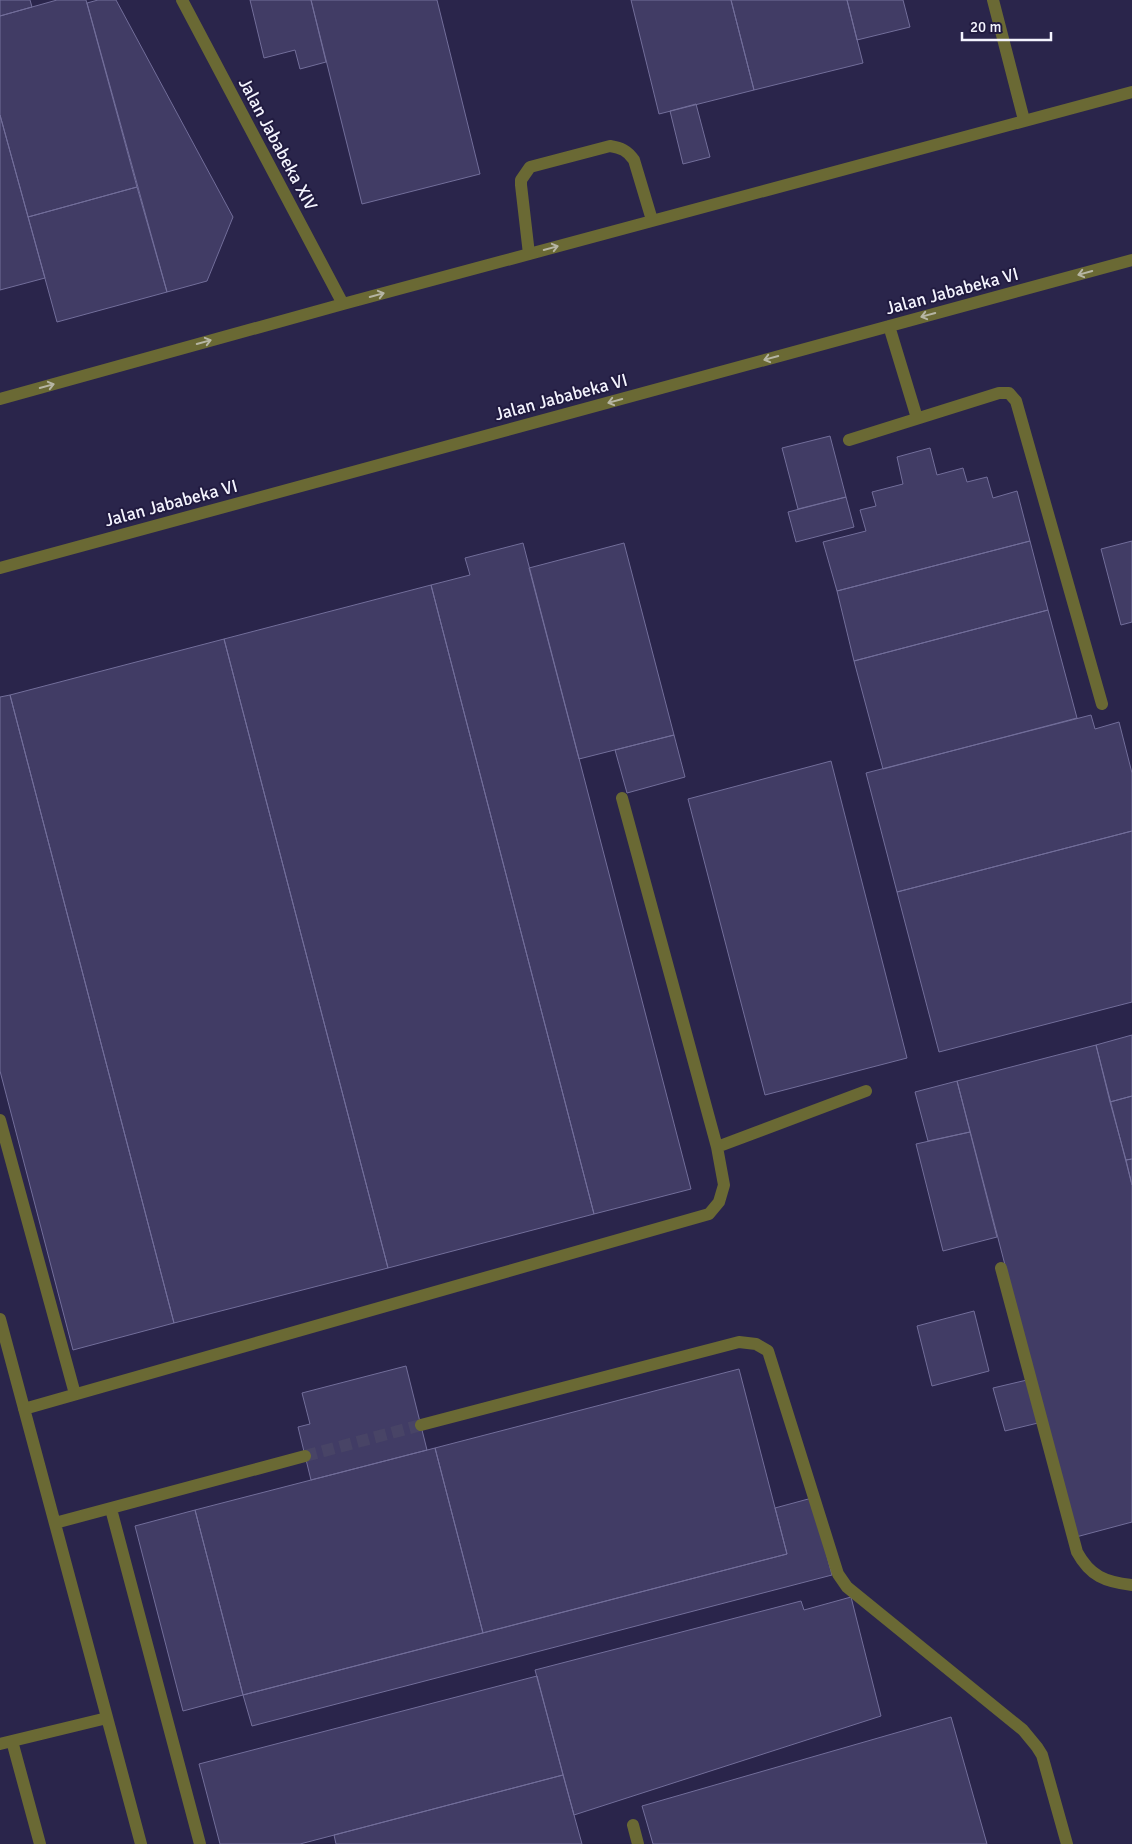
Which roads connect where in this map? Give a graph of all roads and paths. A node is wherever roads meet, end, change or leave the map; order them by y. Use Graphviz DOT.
graph roads {
  1 [pos="182,0"];
  2 [pos="993,0"];
  3 [pos="1132,92"];
  4 [pos="1024,120"];
  5 [pos="652,220"];
  6 [pos="529,254"];
  7 [pos="1132,260"];
  8 [pos="343,304"];
  9 [pos="889,326"];
  10 [pos="0,399"];
  11 [pos="917,418"];
  12 [pos="849,440"];
  13 [pos="0,568"];
  14 [pos="1102,704"];
  15 [pos="622,798"];
  16 [pos="866,1091"];
  17 [pos="0,1120"];
  18 [pos="717,1147"];
  19 [pos="1001,1268"];
  20 [pos="0,1320"];
  21 [pos="75,1394"];
  22 [pos="24,1409"];
  23 [pos="421,1425"];
  24 [pos="305,1456"];
  25 [pos="111,1509"];
  26 [pos="55,1523"];
  27 [pos="1132,1585"];
  28 [pos="107,1718"];
  29 [pos="6,1742"];
  30 [pos="633,1825"];
  31 [pos="40,1844"];
  32 [pos="141,1844"];
  33 [pos="200,1844"];
  34 [pos="638,1844"];
  35 [pos="1067,1844"];
  1 -- 8 [label="street, Jalan Jababeka XIV"];
  2 -- 4 [label="street"];
  3 -- 4 [label="street"];
  4 -- 5 [label="street"];
  6 -- 5 [label="street, one-way"];
  5 -- 6 [label="street"];
  8 -- 6 [label="street, one-way"];
  7 -- 9 [label="street, Jalan Jababeka VI, one-way"];
  10 -- 8 [label="street, one-way"];
  9 -- 11 [label="street"];
  9 -- 13 [label="street, Jalan Jababeka VI, one-way"];
  11 -- 12 [label="street"];
  11 -- 14 [label="street"];
  15 -- 18 [label="street"];
  16 -- 18 [label="street"];
  17 -- 21 [label="street"];
  18 -- 21 [label="street"];
  19 -- 27 [label="street"];
  20 -- 22 [label="street"];
  21 -- 22 [label="street"];
  22 -- 26 [label="street"];
  23 -- 35 [label="street"];
  24 -- 25 [label="street"];
  25 -- 26 [label="street"];
  25 -- 33 [label="street"];
  26 -- 28 [label="street"];
  28 -- 29 [label="street"];
  28 -- 32 [label="street"];
  29 -- 31 [label="street"];
  30 -- 34 [label="street"];
}
